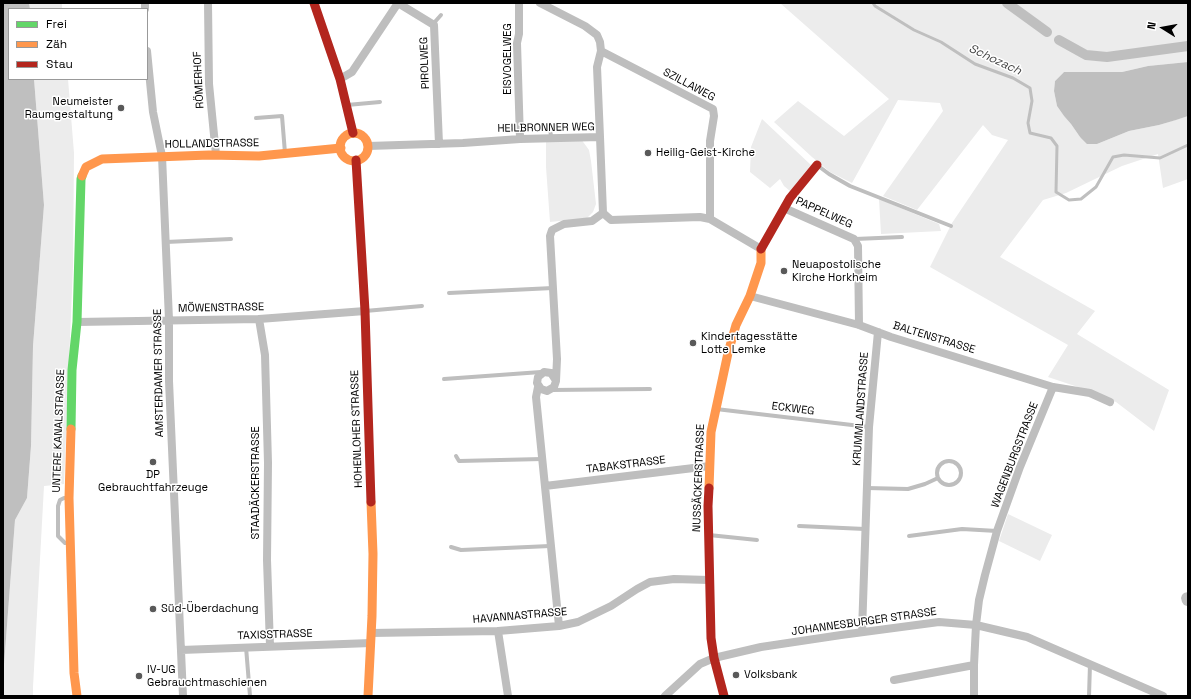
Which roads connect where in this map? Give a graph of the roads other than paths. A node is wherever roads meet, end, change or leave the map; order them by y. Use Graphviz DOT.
graph roads {
  1 [pos="208,3"];
  2 [pos="314,3"];
  3 [pos="398,3"];
  4 [pos="519,3"];
  5 [pos="540,3"];
  6 [pos="441,15"];
  7 [pos="433,24"];
  8 [pos="600,51"];
  9 [pos="148,63"];
  10 [pos="340,79"];
  11 [pos="380,102"];
  12 [pos="346,105"];
  13 [pos="256,118"];
  14 [pos="550,125"];
  15 [pos="353,133"];
  16 [pos="600,137"];
  17 [pos="520,138"];
  18 [pos="551,138"];
  19 [pos="440,144"];
  20 [pos="368,146"];
  21 [pos="341,148"];
  22 [pos="285,154"];
  23 [pos="216,155"];
  24 [pos="162,156"];
  25 [pos="356,160"];
  26 [pos="817,165"];
  27 [pos="86,167"];
  28 [pos="784,208"];
  29 [pos="603,213"];
  30 [pos="710,219"];
  31 [pos="951,226"];
  32 [pos="902,237"];
  33 [pos="230,239"];
  34 [pos="854,239"];
  35 [pos="166,242"];
  36 [pos="761,249"];
  37 [pos="553,288"];
  38 [pos="449,293"];
  39 [pos="750,296"];
  40 [pos="422,306"];
  41 [pos="365,311"];
  42 [pos="259,319"];
  43 [pos="170,320"];
  44 [pos="77,322"];
  45 [pos="859,326"];
  46 [pos="878,332"];
  47 [pos="544,372"];
  48 [pos="444,379"];
  49 [pos="555,379"];
  50 [pos="538,386"];
  51 [pos="1053,387"];
  52 [pos="650,389"];
  53 [pos="551,390"];
  54 [pos="1110,402"];
  55 [pos="716,409"];
  56 [pos="869,427"];
  57 [pos="456,456"];
  58 [pos="542,459"];
  59 [pos="710,466"];
  60 [pos="938,478"];
  61 [pos="545,486"];
  62 [pos="867,488"];
  63 [pos="799,526"];
  64 [pos="865,529"];
  65 [pos="997,531"];
  66 [pos="709,535"];
  67 [pos="909,536"];
  68 [pos="757,540"];
  69 [pos="550,546"];
  70 [pos="451,547"];
  71 [pos="709,580"];
  72 [pos="976,625"];
  73 [pos="559,626"];
  74 [pos="498,631"];
  75 [pos="862,632"];
  76 [pos="371,633"];
  77 [pos="370,643"];
  78 [pos="270,646"];
  79 [pos="246,647"];
  80 [pos="181,650"];
  81 [pos="714,658"];
  82 [pos="1090,664"];
  83 [pos="974,665"];
  84 [pos="894,680"];
  85 [pos="77,696"];
  86 [pos="183,696"];
  87 [pos="250,696"];
  88 [pos="368,696"];
  89 [pos="508,696"];
  90 [pos="665,696"];
  91 [pos="724,696"];
  92 [pos="974,696"];
  93 [pos="1090,696"];
  94 [pos="1163,696"];
  1 -- 23 [label="street, RÖMERHOF"];
  2 -- 10 [label="street"];
  3 -- 7 [label="street, PIROLWEG"];
  3 -- 10 [label="street"];
  4 -- 17 [label="street, EISVOGELWEG"];
  5 -- 8 [label="street"];
  6 -- 7 [label="lane"];
  7 -- 19 [label="street, PIROLWEG"];
  8 -- 16 [label="street"];
  8 -- 30 [label="street, SZILLAWEG"];
  9 -- 24 [label="street, AMSTERDAMER STRASSE"];
  10 -- 12 [label="street"];
  11 -- 12 [label="lane"];
  12 -- 15 [label="street"];
  13 -- 22 [label="lane"];
  14 -- 18 [label="lane"];
  15 -- 20 [label="street"];
  15 -- 21 [label="street"];
  16 -- 18 [label="street, HEILBRONNER WEG"];
  16 -- 29 [label="street, HEILBRONNER WEG"];
  17 -- 18 [label="street, HEILBRONNER WEG"];
  17 -- 19 [label="street, HEILBRONNER WEG"];
  19 -- 20 [label="street, HEILBRONNER WEG"];
  20 -- 25 [label="street"];
  21 -- 22 [label="street, HOLLANDSTRASSE"];
  21 -- 25 [label="street"];
  22 -- 23 [label="street, HOLLANDSTRASSE"];
  23 -- 24 [label="street, HOLLANDSTRASSE"];
  24 -- 27 [label="street, HOLLANDSTRASSE"];
  24 -- 35 [label="street, AMSTERDAMER STRASSE"];
  25 -- 41 [label="street, HOHENLOHER STRASSE"];
  26 -- 28 [label="street, NUSSÄCKERSTRASSE"];
  26 -- 31 [label="lane"];
  27 -- 44 [label="street, UNTERE KANALSTRASSE"];
  28 -- 34 [label="street, PAPPELWEG"];
  28 -- 36 [label="street, NUSSÄCKERSTRASSE"];
  29 -- 30 [label="street"];
  29 -- 37 [label="street"];
  30 -- 36 [label="street"];
  32 -- 34 [label="lane, PAPPELWEG"];
  33 -- 35 [label="lane"];
  34 -- 45 [label="street, PAPPELWEG"];
  35 -- 43 [label="street, AMSTERDAMER STRASSE"];
  36 -- 39 [label="street, NUSSÄCKERSTRASSE"];
  37 -- 38 [label="lane"];
  37 -- 49 [label="street"];
  39 -- 45 [label="street, BALTENSTRASSE"];
  39 -- 55 [label="street, NUSSÄCKERSTRASSE"];
  40 -- 41 [label="lane"];
  41 -- 42 [label="street, MÖWENSTRASSE"];
  41 -- 76 [label="street, HOHENLOHER STRASSE"];
  42 -- 43 [label="street, MÖWENSTRASSE"];
  42 -- 78 [label="street, STAADÄCKERSTRASSE"];
  43 -- 44 [label="street, MÖWENSTRASSE"];
  43 -- 80 [label="street, AMSTERDAMER STRASSE"];
  44 -- 85 [label="street, UNTERE KANALSTRASSE"];
  45 -- 46 [label="street, BALTENSTRASSE"];
  46 -- 51 [label="street, BALTENSTRASSE"];
  46 -- 56 [label="street, KRUMMLANDSTRASSE"];
  47 -- 48 [label="lane"];
  47 -- 49 [label="street"];
  47 -- 50 [label="street"];
  49 -- 53 [label="street"];
  50 -- 53 [label="street"];
  50 -- 58 [label="street"];
  51 -- 54 [label="street, BALTENSTRASSE"];
  51 -- 65 [label="street, WAGENBURGSTRASSE"];
  52 -- 53 [label="lane"];
  55 -- 56 [label="lane, ECKWEG"];
  55 -- 59 [label="street, NUSSÄCKERSTRASSE"];
  56 -- 62 [label="street, KRUMMLANDSTRASSE"];
  57 -- 58 [label="lane"];
  58 -- 61 [label="street"];
  59 -- 61 [label="street, TABAKSTRASSE"];
  59 -- 66 [label="street, NUSSÄCKERSTRASSE"];
  60 -- 60 [label="lane"];
  60 -- 62 [label="lane"];
  61 -- 69 [label="street"];
  62 -- 64 [label="street, KRUMMLANDSTRASSE"];
  63 -- 64 [label="lane"];
  64 -- 75 [label="street, KRUMMLANDSTRASSE"];
  65 -- 67 [label="lane"];
  65 -- 72 [label="street, WAGENBURGSTRASSE"];
  66 -- 68 [label="lane"];
  66 -- 71 [label="street, NUSSÄCKERSTRASSE"];
  69 -- 70 [label="lane"];
  69 -- 73 [label="street"];
  71 -- 73 [label="street, HAVANNASTRASSE"];
  71 -- 81 [label="street, NUSSÄCKERSTRASSE"];
  72 -- 75 [label="street, JOHANNESBURGER STRASSE"];
  72 -- 82 [label="street, JOHANNESBURGER STRASSE"];
  72 -- 83 [label="street, WAGENBURGSTRASSE"];
  73 -- 74 [label="street, HAVANNASTRASSE"];
  74 -- 76 [label="street, HAVANNASTRASSE"];
  74 -- 89 [label="street"];
  75 -- 81 [label="street, JOHANNESBURGER STRASSE"];
  76 -- 77 [label="street, HOHENLOHER STRASSE"];
  77 -- 78 [label="street, TAXISSTRASSE"];
  77 -- 88 [label="street, HOHENLOHER STRASSE"];
  78 -- 79 [label="street, TAXISSTRASSE"];
  79 -- 80 [label="street, TAXISSTRASSE"];
  79 -- 87 [label="lane"];
  80 -- 86 [label="street, AMSTERDAMER STRASSE"];
  81 -- 90 [label="street, JOHANNESBURGER STRASSE"];
  81 -- 91 [label="street, NUSSÄCKERSTRASSE"];
  82 -- 93 [label="lane"];
  82 -- 94 [label="street, JOHANNESBURGER STRASSE"];
  83 -- 84 [label="street"];
  83 -- 92 [label="street, WAGENBURGSTRASSE"];
}
